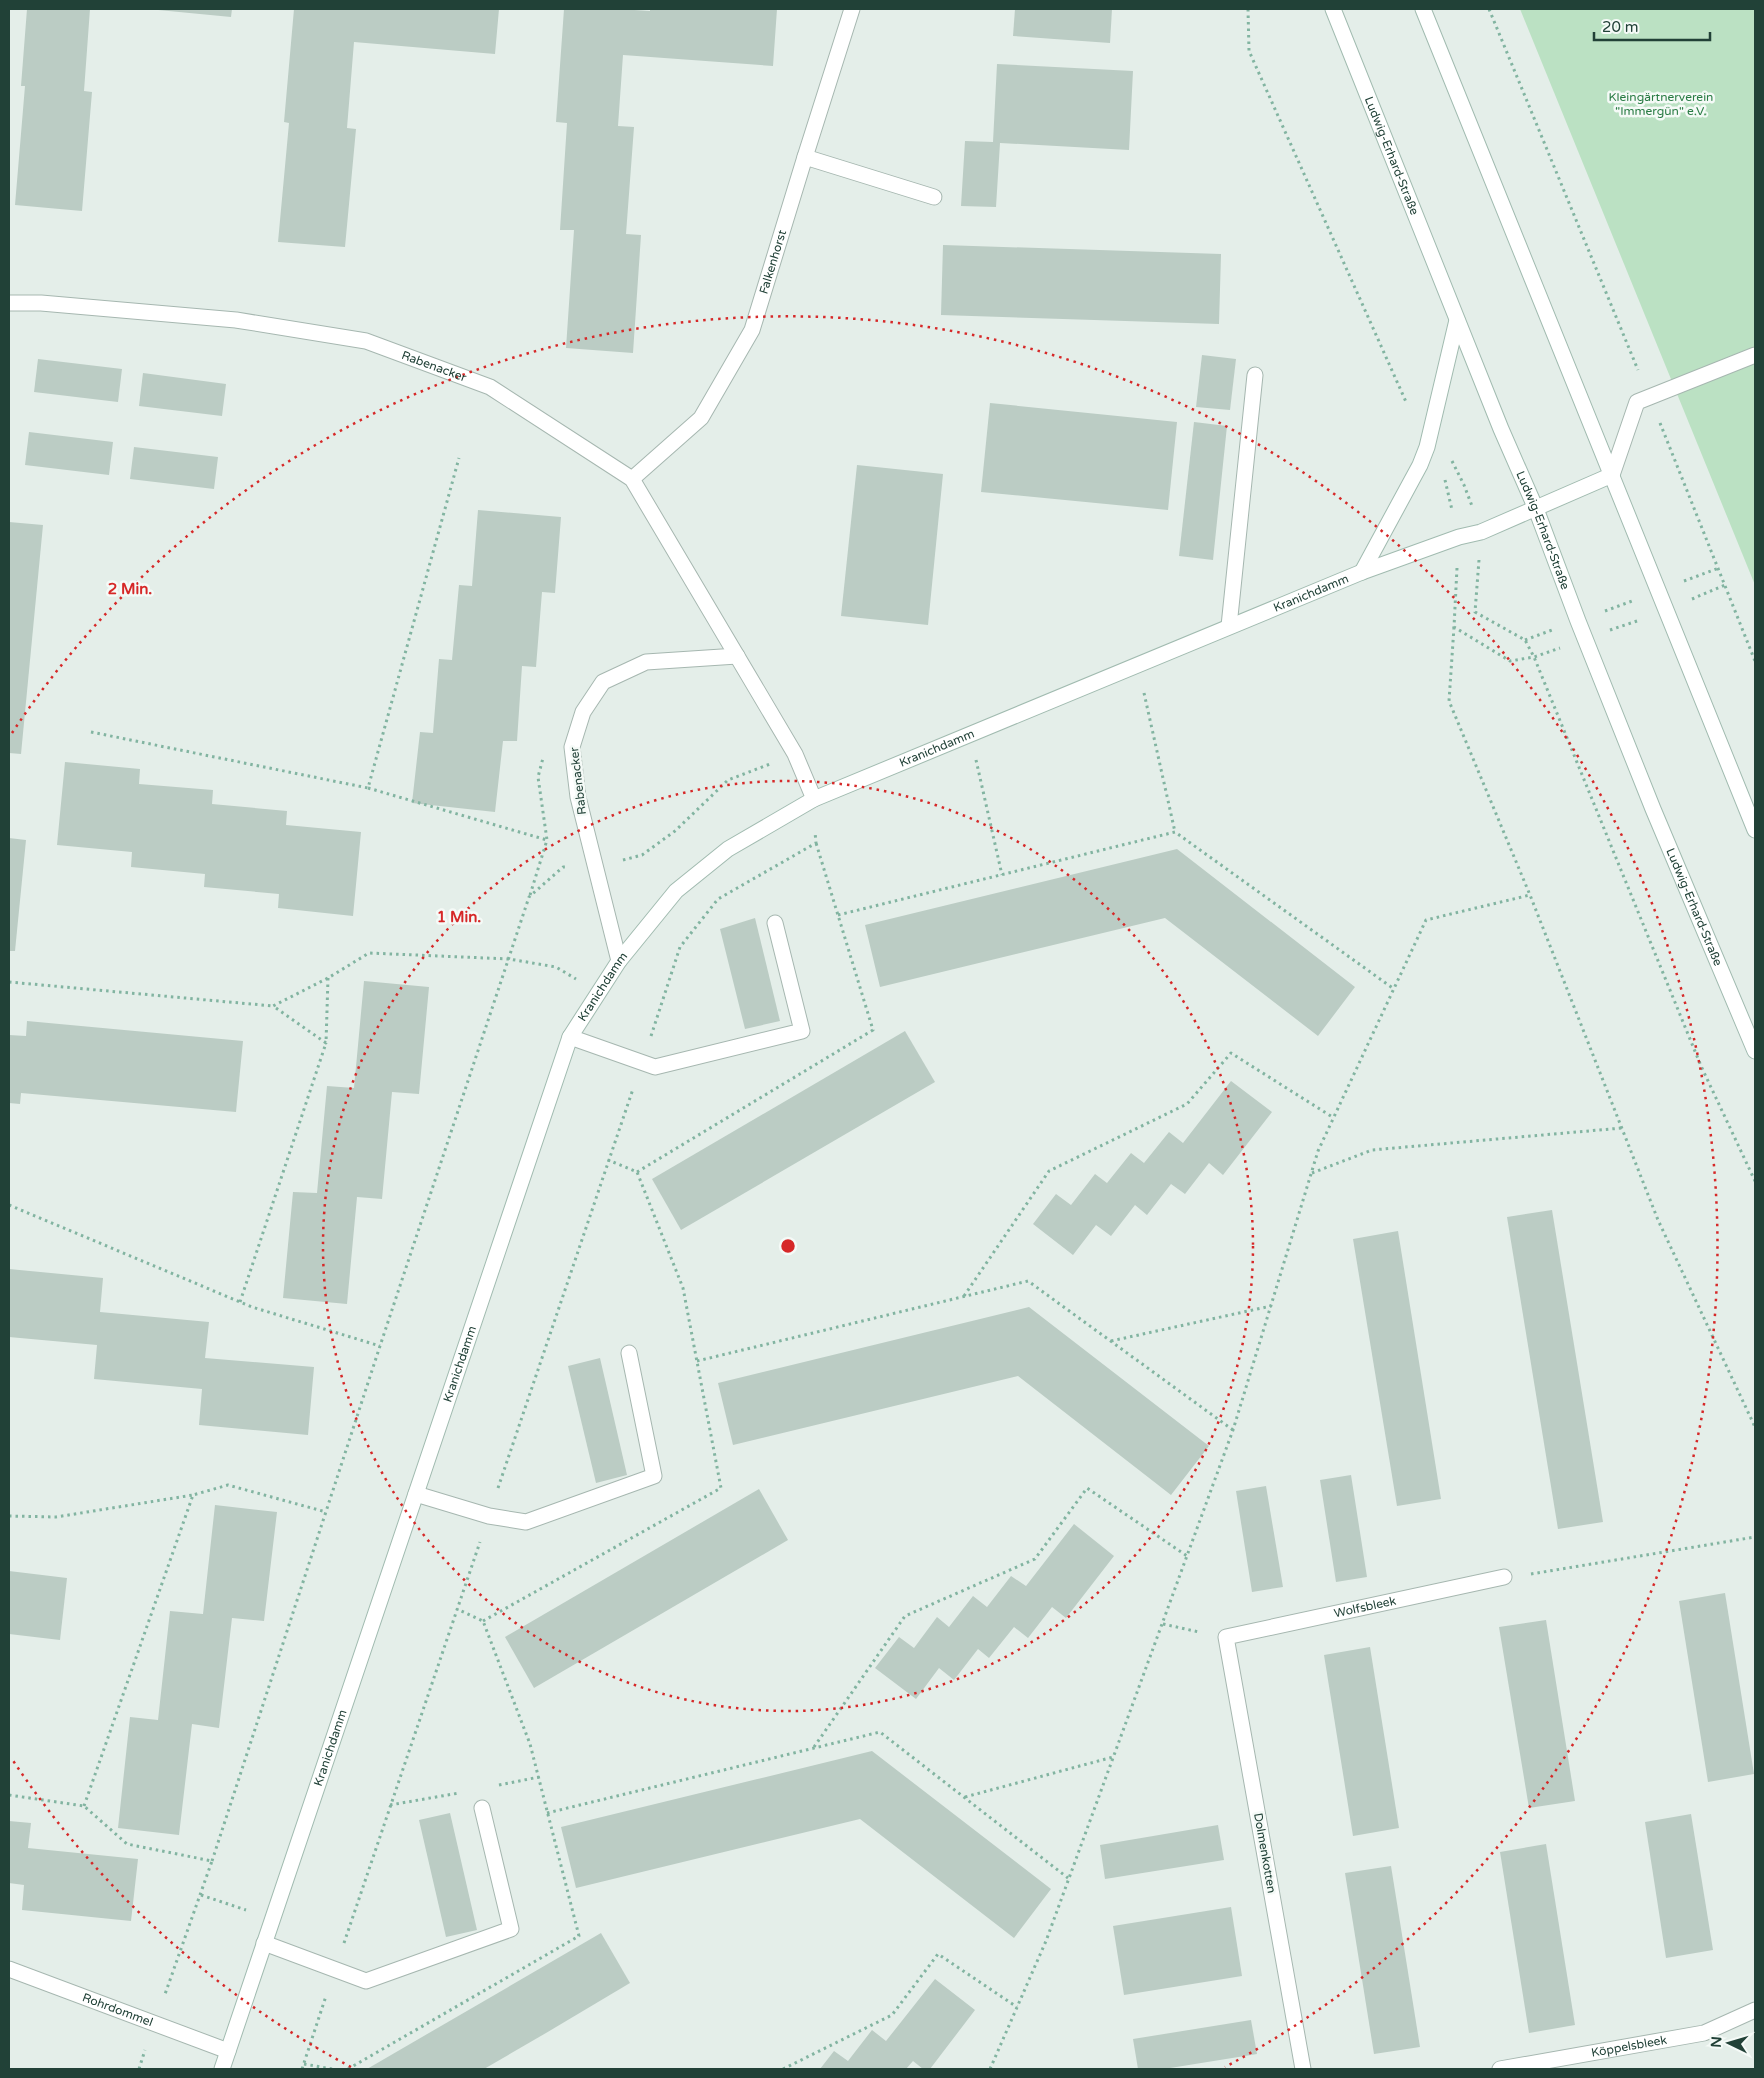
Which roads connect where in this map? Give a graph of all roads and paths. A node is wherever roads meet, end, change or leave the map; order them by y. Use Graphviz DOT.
graph roads {
  1 [pos="852,9"];
  2 [pos="1248,9"];
  3 [pos="1333,9"];
  4 [pos="1423,9"];
  5 [pos="1489,9"];
  6 [pos="805,157"];
  7 [pos="934,197"];
  8 [pos="9,303"];
  9 [pos="1457,320"];
  10 [pos="1755,355"];
  11 [pos="1255,375"];
  12 [pos="1650,398"];
  13 [pos="1427,447"];
  14 [pos="460,458"];
  15 [pos="1420,465"];
  16 [pos="1612,474"];
  17 [pos="632,479"];
  18 [pos="1536,508"];
  19 [pos="1481,532"];
  20 [pos="1459,537"];
  21 [pos="1719,568"];
  22 [pos="1362,572"];
  23 [pos="1726,585"];
  24 [pos="1660,591"];
  25 [pos="1668,610"];
  26 [pos="1578,621"];
  27 [pos="1229,626"];
  28 [pos="1454,627"];
  29 [pos="1525,640"];
  30 [pos="1586,640"];
  31 [pos="737,656"];
  32 [pos="1534,657"];
  33 [pos="1755,661"];
  34 [pos="1137,664"];
  35 [pos="91,732"];
  36 [pos="970,734"];
  37 [pos="795,754"];
  38 [pos="368,788"];
  39 [pos="814,800"];
  40 [pos="1755,830"];
  41 [pos="1175,832"];
  42 [pos="618,861"];
  43 [pos="571,867"];
  44 [pos="1002,875"];
  45 [pos="1530,895"];
  46 [pos="530,897"];
  47 [pos="838,914"];
  48 [pos="775,923"];
  49 [pos="509,959"];
  50 [pos="619,961"];
  51 [pos="328,978"];
  52 [pos="9,982"];
  53 [pos="1394,989"];
  54 [pos="598,992"];
  55 [pos="272,1006"];
  56 [pos="570,1037"];
  57 [pos="326,1043"];
  58 [pos="1755,1051"];
  59 [pos="642,1062"];
  60 [pos="1334,1118"];
  61 [pos="1622,1128"];
  62 [pos="1312,1174"];
  63 [pos="1755,1181"];
  64 [pos="9,1205"];
  65 [pos="963,1297"];
  66 [pos="240,1302"];
  67 [pos="1271,1306"];
  68 [pos="1111,1341"];
  69 [pos="380,1346"];
  70 [pos="629,1353"];
  71 [pos="697,1361"];
  72 [pos="1755,1427"];
  73 [pos="1233,1430"];
  74 [pos="416,1494"];
  75 [pos="193,1495"];
  76 [pos="326,1512"];
  77 [pos="9,1516"];
  78 [pos="489,1516"];
  79 [pos="1755,1537"];
  80 [pos="1187,1556"];
  81 [pos="1504,1577"];
  82 [pos="1163,1624"];
  83 [pos="1226,1637"];
  84 [pos="814,1748"];
  85 [pos="1113,1757"];
  86 [pos="9,1795"];
  87 [pos="964,1798"];
  88 [pos="84,1806"];
  89 [pos="482,1808"];
  90 [pos="547,1813"];
  91 [pos="212,1861"];
  92 [pos="1068,1878"];
  93 [pos="201,1895"];
  94 [pos="273,1918"];
  95 [pos="264,1943"];
  96 [pos="9,1969"];
  97 [pos="335,1969"];
  98 [pos="160,2006"];
  99 [pos="1017,2006"];
  100 [pos="1755,2010"];
  101 [pos="228,2051"];
  102 [pos="304,2064"];
  103 [pos="222,2069"];
  104 [pos="302,2069"];
  105 [pos="332,2069"];
  106 [pos="783,2069"];
  107 [pos="990,2069"];
  108 [pos="1303,2069"];
  109 [pos="1500,2069"];
  1 -- 6 [label="street, Falkenhorst"];
  2 -- 13 [label="path"];
  3 -- 9 [label="street, Ludwig-Erhard-Straße"];
  4 -- 16 [label="street"];
  5 -- 12 [label="path"];
  6 -- 7 [label="street"];
  6 -- 17 [label="street, Falkenhorst"];
  8 -- 17 [label="street, Rabenacker"];
  9 -- 13 [label="street"];
  9 -- 18 [label="street, Ludwig-Erhard-Straße"];
  10 -- 12 [label="street"];
  11 -- 27 [label="street"];
  12 -- 16 [label="street"];
  12 -- 21 [label="path"];
  13 -- 15 [label="street"];
  13 -- 19 [label="path"];
  14 -- 38 [label="path"];
  15 -- 20 [label="path"];
  15 -- 22 [label="street"];
  16 -- 18 [label="street, Kranichdamm"];
  16 -- 24 [label="street"];
  17 -- 31 [label="street, Rabenacker"];
  18 -- 19 [label="street, Kranichdamm"];
  18 -- 26 [label="street, Ludwig-Erhard-Straße"];
  19 -- 20 [label="street, Kranichdamm"];
  19 -- 29 [label="path"];
  20 -- 22 [label="street, Kranichdamm"];
  20 -- 28 [label="path"];
  21 -- 23 [label="path"];
  21 -- 24 [label="path"];
  22 -- 27 [label="street, Kranichdamm"];
  23 -- 25 [label="path"];
  23 -- 33 [label="path"];
  24 -- 25 [label="street"];
  24 -- 26 [label="path"];
  25 -- 30 [label="path"];
  25 -- 40 [label="street"];
  26 -- 29 [label="path"];
  26 -- 30 [label="street, Ludwig-Erhard-Straße"];
  27 -- 34 [label="street, Kranichdamm"];
  28 -- 32 [label="path"];
  28 -- 45 [label="path"];
  29 -- 32 [label="path"];
  30 -- 32 [label="path"];
  30 -- 58 [label="street, Ludwig-Erhard-Straße"];
  31 -- 37 [label="street, Rabenacker"];
  31 -- 50 [label="street, Rabenacker"];
  32 -- 63 [label="path"];
  34 -- 36 [label="street, Kranichdamm"];
  34 -- 41 [label="path"];
  35 -- 38 [label="path"];
  36 -- 39 [label="street, Kranichdamm"];
  36 -- 44 [label="path"];
  37 -- 39 [label="street, Rabenacker"];
  37 -- 42 [label="path"];
  38 -- 46 [label="path"];
  39 -- 50 [label="street, Kranichdamm"];
  39 -- 59 [label="path"];
  41 -- 44 [label="path"];
  41 -- 53 [label="path"];
  43 -- 46 [label="path"];
  44 -- 47 [label="path"];
  45 -- 53 [label="path"];
  45 -- 61 [label="path"];
  46 -- 49 [label="path"];
  48 -- 59 [label="street"];
  49 -- 51 [label="path"];
  49 -- 54 [label="path"];
  49 -- 69 [label="path"];
  50 -- 54 [label="street, Kranichdamm"];
  51 -- 55 [label="path"];
  51 -- 57 [label="path"];
  52 -- 55 [label="path"];
  53 -- 60 [label="path"];
  54 -- 56 [label="street, Kranichdamm"];
  55 -- 57 [label="path"];
  56 -- 59 [label="street"];
  56 -- 74 [label="street, Kranichdamm"];
  57 -- 66 [label="path"];
  59 -- 78 [label="path"];
  60 -- 62 [label="path"];
  60 -- 65 [label="path"];
  61 -- 62 [label="path"];
  61 -- 72 [label="path"];
  62 -- 67 [label="path"];
  64 -- 66 [label="path"];
  65 -- 68 [label="path"];
  65 -- 71 [label="path"];
  66 -- 69 [label="path"];
  67 -- 68 [label="path"];
  67 -- 73 [label="path"];
  68 -- 73 [label="path"];
  69 -- 76 [label="path"];
  70 -- 78 [label="street"];
  73 -- 80 [label="path"];
  74 -- 78 [label="street"];
  74 -- 94 [label="street, Kranichdamm"];
  75 -- 76 [label="path"];
  75 -- 77 [label="path"];
  75 -- 88 [label="path"];
  76 -- 91 [label="path"];
  78 -- 97 [label="path"];
  79 -- 81 [label="path"];
  80 -- 82 [label="path"];
  80 -- 84 [label="path"];
  81 -- 83 [label="street, Wolfsbleek"];
  82 -- 83 [label="path"];
  82 -- 85 [label="path"];
  83 -- 108 [label="street, Dolmenkotten"];
  84 -- 87 [label="path"];
  84 -- 90 [label="path"];
  85 -- 87 [label="path"];
  85 -- 92 [label="path"];
  86 -- 88 [label="path"];
  87 -- 92 [label="path"];
  88 -- 91 [label="path"];
  89 -- 97 [label="street"];
  91 -- 93 [label="path"];
  92 -- 99 [label="path"];
  93 -- 94 [label="path"];
  93 -- 98 [label="path"];
  94 -- 95 [label="street, Kranichdamm"];
  95 -- 97 [label="street"];
  95 -- 101 [label="street, Kranichdamm"];
  96 -- 101 [label="street, Rohrdommel"];
  97 -- 102 [label="path"];
  99 -- 106 [label="path"];
  99 -- 107 [label="path"];
  100 -- 109 [label="street, Köppelsbleek"];
  101 -- 103 [label="street, Kranichdamm"];
  102 -- 104 [label="path"];
  102 -- 105 [label="path"];
}
